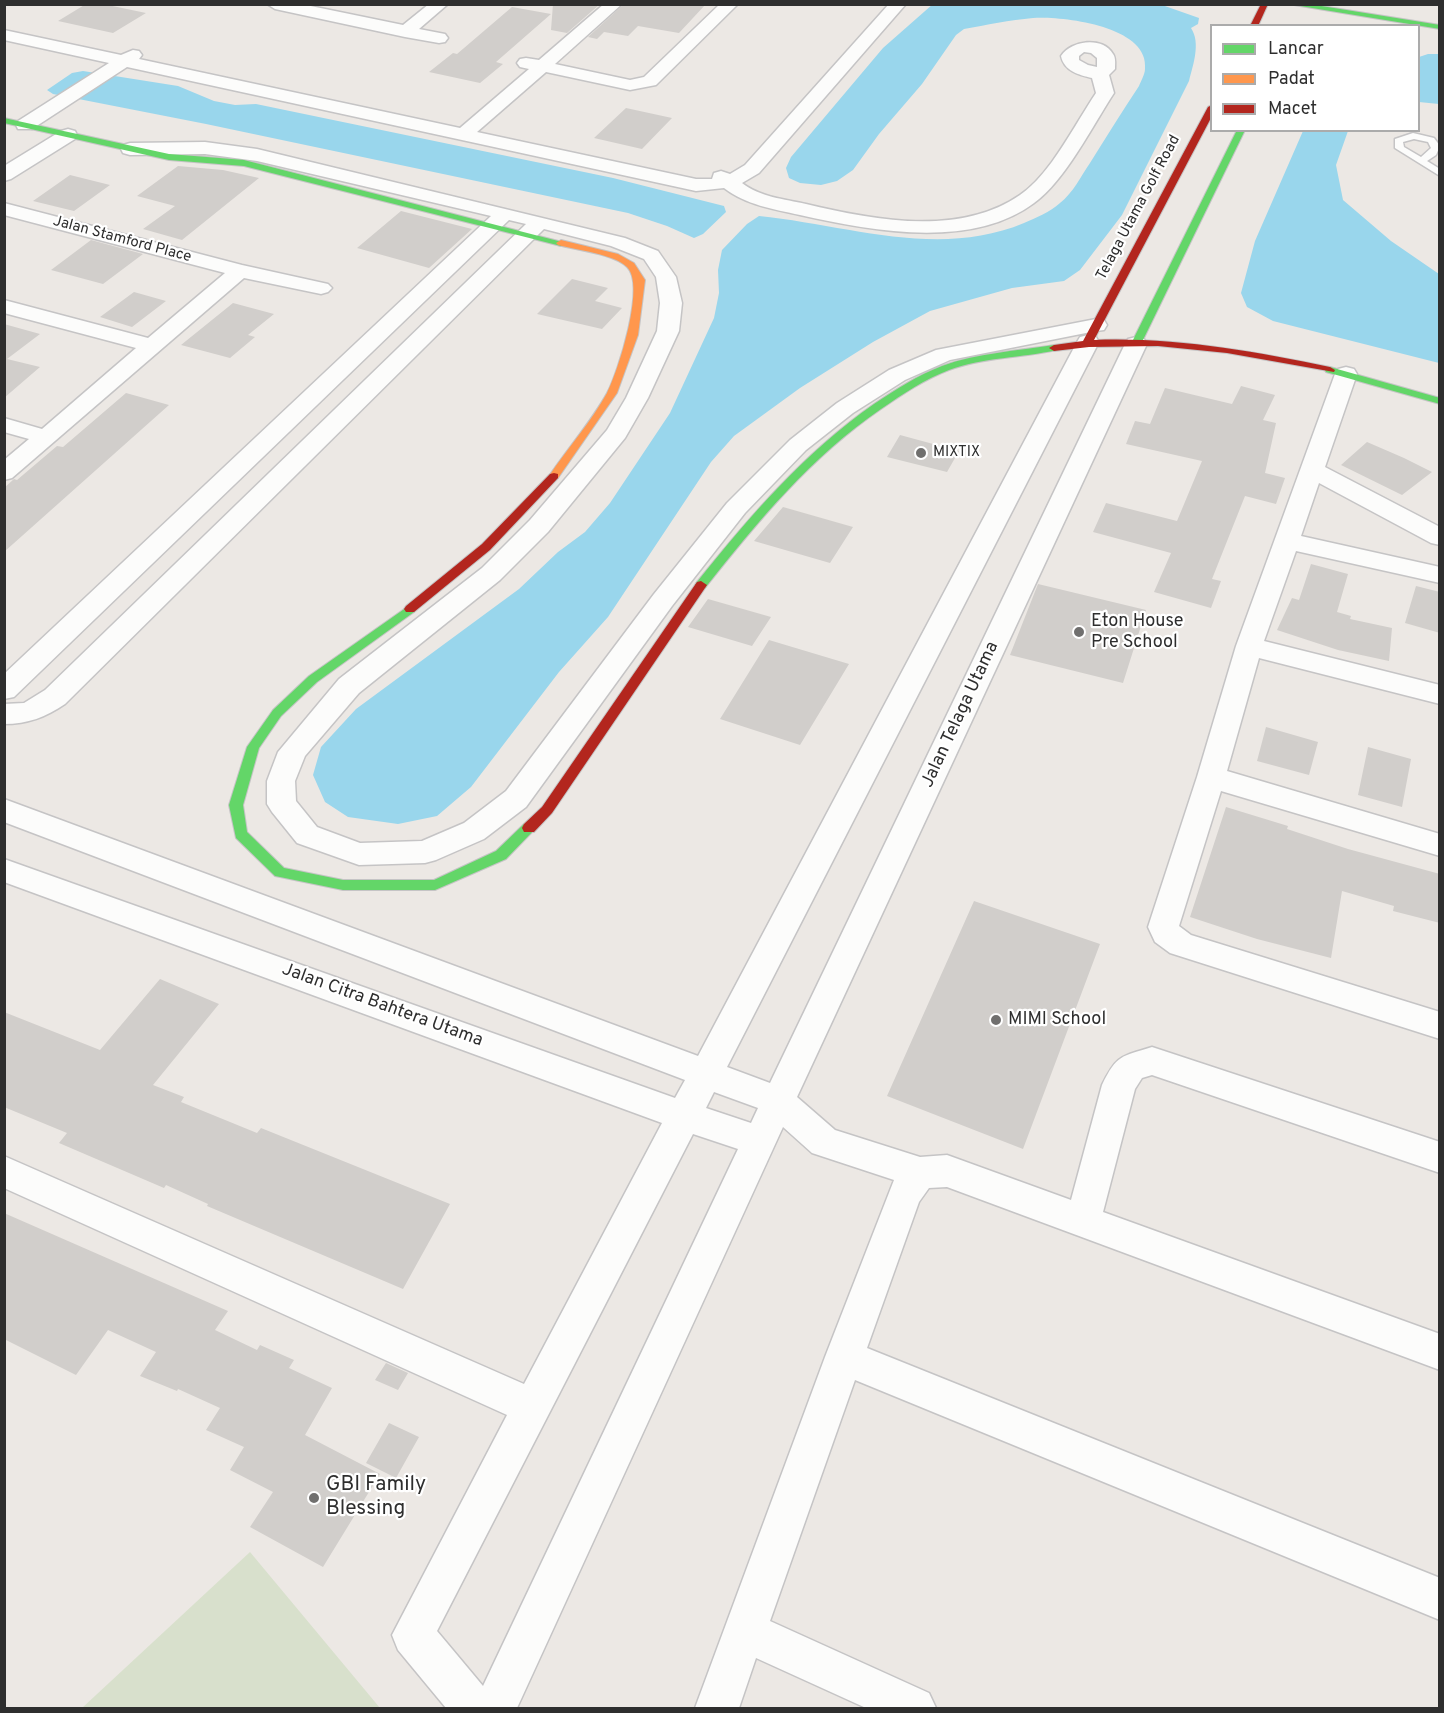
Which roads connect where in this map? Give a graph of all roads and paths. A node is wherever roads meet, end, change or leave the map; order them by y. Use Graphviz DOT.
graph roads {
  1 [pos="274,4"];
  2 [pos="440,4"];
  3 [pos="594,4"];
  4 [pos="614,4"];
  5 [pos="730,4"];
  6 [pos="879,4"];
  7 [pos="898,4"];
  8 [pos="1265,4"];
  9 [pos="1322,6"];
  10 [pos="1299,9"];
  11 [pos="1255,24"];
  12 [pos="4,27"];
  13 [pos="1440,27"];
  14 [pos="405,32"];
  15 [pos="4,35"];
  16 [pos="439,38"];
  17 [pos="124,62"];
  18 [pos="534,64"];
  19 [pos="1100,74"];
  20 [pos="1210,111"];
  21 [pos="4,120"];
  22 [pos="25,125"];
  23 [pos="458,130"];
  24 [pos="1240,132"];
  25 [pos="68,135"];
  26 [pos="130,149"];
  27 [pos="1420,161"];
  28 [pos="1440,173"];
  29 [pos="4,175"];
  30 [pos="725,180"];
  31 [pos="4,210"];
  32 [pos="498,220"];
  33 [pos="533,228"];
  34 [pos="240,271"];
  35 [pos="321,288"];
  36 [pos="4,306"];
  37 [pos="1097,331"];
  38 [pos="1136,333"];
  39 [pos="153,346"];
  40 [pos="1347,374"];
  41 [pos="1440,400"];
  42 [pos="4,425"];
  43 [pos="46,437"];
  44 [pos="1312,470"];
  45 [pos="4,473"];
  46 [pos="1440,537"];
  47 [pos="1287,541"];
  48 [pos="1440,575"];
  49 [pos="1249,646"];
  50 [pos="4,690"];
  51 [pos="1440,695"];
  52 [pos="4,714"];
  53 [pos="1210,777"];
  54 [pos="4,810"];
  55 [pos="1440,845"];
  56 [pos="4,870"];
  57 [pos="1440,1026"];
  58 [pos="705,1073"];
  59 [pos="778,1101"];
  60 [pos="683,1116"];
  61 [pos="760,1141"];
  62 [pos="1440,1158"];
  63 [pos="4,1171"];
  64 [pos="920,1173"];
  65 [pos="1083,1221"];
  66 [pos="1440,1352"];
  67 [pos="844,1357"];
  68 [pos="532,1407"];
  69 [pos="1440,1599"];
  70 [pos="745,1631"];
  71 [pos="473,1708"];
  72 [pos="495,1708"];
  73 [pos="717,1708"];
  74 [pos="915,1708"];
  1 -- 14 [label="street"];
  2 -- 14 [label="street"];
  3 -- 18 [label="street"];
  4 -- 18 [label="street"];
  5 -- 18 [label="street"];
  6 -- 30 [label="street"];
  7 -- 30 [label="street"];
  8 -- 11 [label="street"];
  9 -- 10 [label="street"];
  9 -- 13 [label="street"];
  12 -- 17 [label="street"];
  14 -- 16 [label="street"];
  15 -- 17 [label="street"];
  17 -- 22 [label="street"];
  17 -- 23 [label="street"];
  18 -- 23 [label="street"];
  19 -- 30 [label="street"];
  20 -- 37 [label="street, Telaga Utama Golf Road"];
  21 -- 22 [label="street"];
  22 -- 25 [label="street"];
  23 -- 30 [label="street"];
  24 -- 38 [label="street"];
  25 -- 26 [label="street"];
  25 -- 29 [label="street"];
  26 -- 32 [label="street"];
  27 -- 28 [label="lane"];
  31 -- 34 [label="street, Jalan Stamford Place"];
  32 -- 33 [label="street"];
  32 -- 50 [label="street"];
  33 -- 37 [label="street"];
  33 -- 37 [label="street"];
  33 -- 52 [label="street"];
  34 -- 35 [label="street, Jalan Stamford Place"];
  34 -- 39 [label="street"];
  36 -- 39 [label="street"];
  37 -- 38 [label="street"];
  37 -- 58 [label="street"];
  38 -- 40 [label="street"];
  38 -- 59 [label="street, Jalan Telaga Utama"];
  39 -- 43 [label="street"];
  40 -- 41 [label="street"];
  40 -- 44 [label="street"];
  42 -- 43 [label="street"];
  43 -- 45 [label="street"];
  44 -- 46 [label="street"];
  44 -- 47 [label="street"];
  47 -- 48 [label="street"];
  47 -- 49 [label="street"];
  49 -- 51 [label="street"];
  49 -- 53 [label="street"];
  53 -- 55 [label="street"];
  53 -- 57 [label="street"];
  54 -- 58 [label="street"];
  56 -- 60 [label="street, Jalan Citra Bahtera Utama"];
  58 -- 59 [label="street"];
  58 -- 60 [label="street"];
  59 -- 61 [label="street, Jalan Telaga Utama"];
  59 -- 64 [label="street"];
  60 -- 61 [label="street, Jalan Citra Bahtera Utama"];
  60 -- 68 [label="street"];
  61 -- 72 [label="street, Jalan Telaga Utama"];
  62 -- 65 [label="street"];
  63 -- 68 [label="street"];
  64 -- 65 [label="street"];
  64 -- 67 [label="street"];
  65 -- 66 [label="street"];
  67 -- 69 [label="street"];
  67 -- 70 [label="street"];
  68 -- 71 [label="street"];
  70 -- 73 [label="street"];
  70 -- 74 [label="street"];
}
